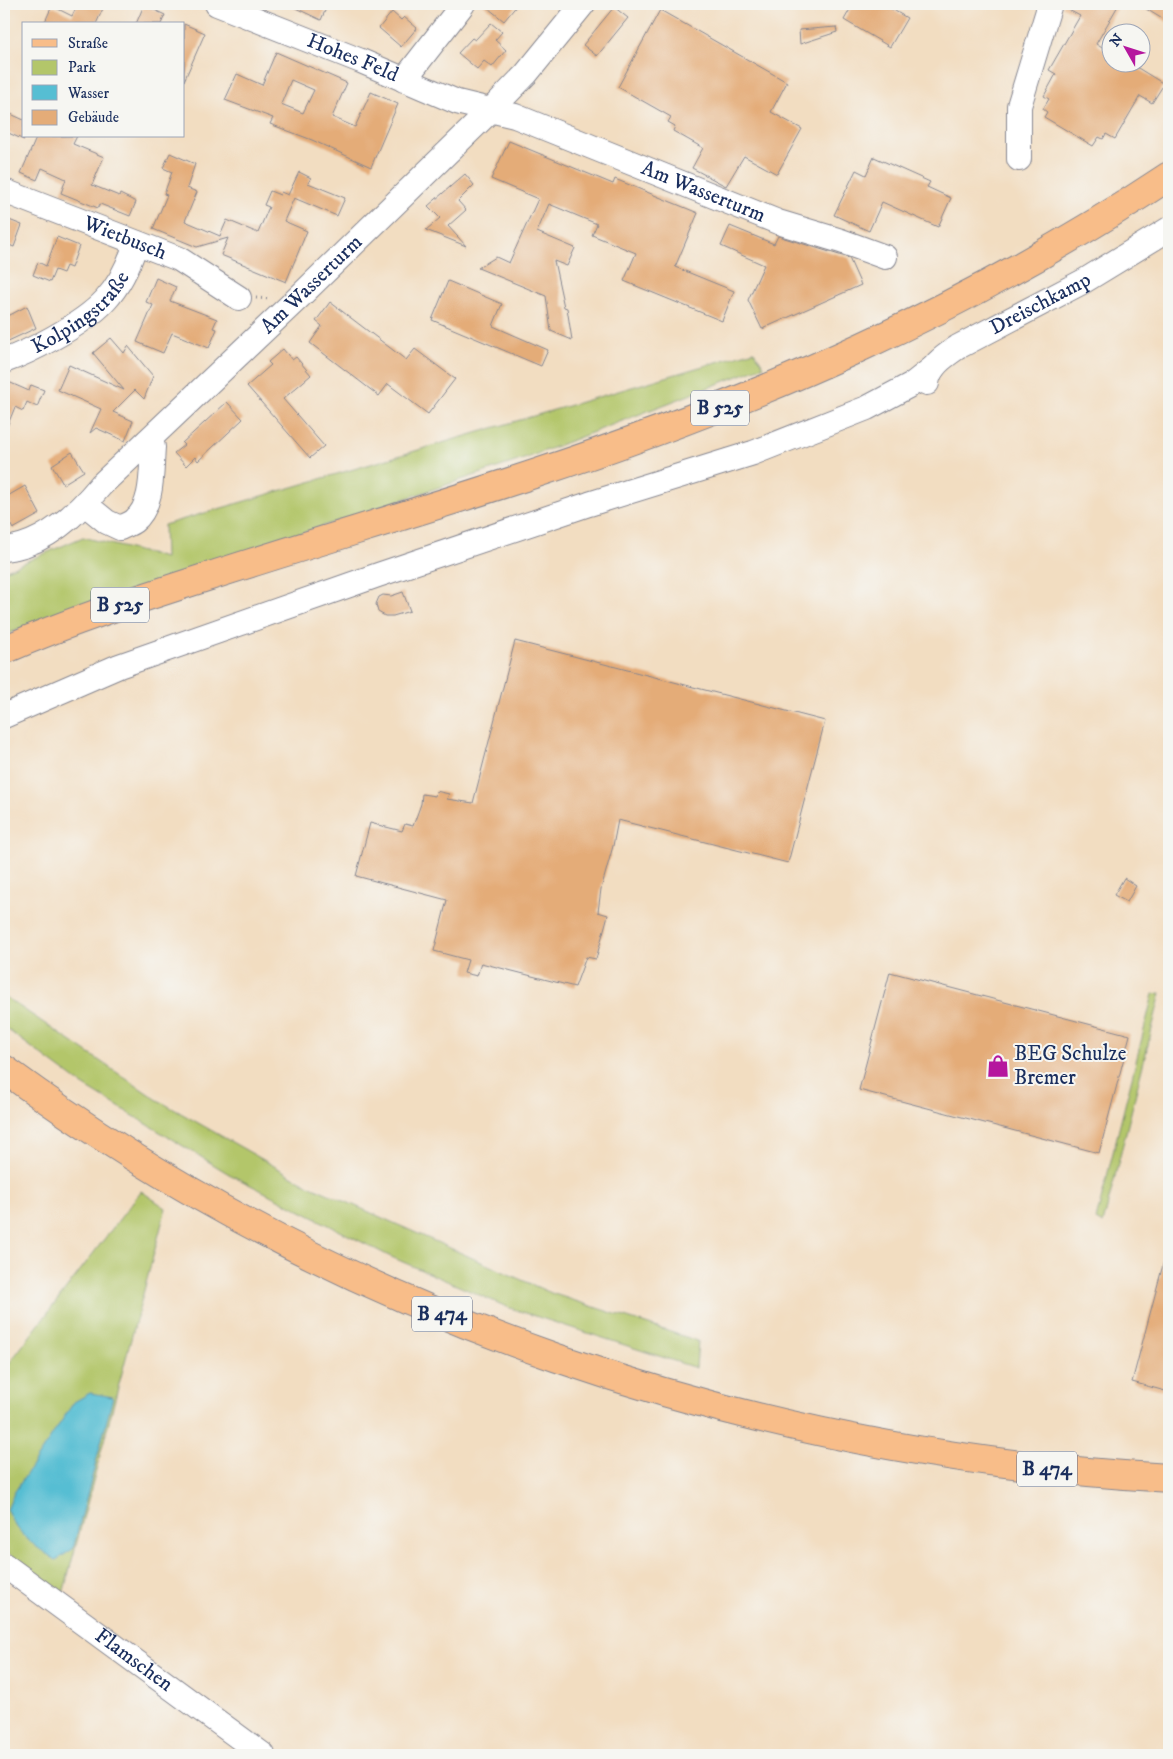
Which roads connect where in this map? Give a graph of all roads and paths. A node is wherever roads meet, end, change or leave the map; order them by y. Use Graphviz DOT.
graph roads {
  1 [pos="217,4"];
  2 [pos="463,4"];
  3 [pos="583,4"];
  4 [pos="1050,4"];
  5 [pos="404,80"];
  6 [pos="490,111"];
  7 [pos="1019,159"];
  8 [pos="1169,176"];
  9 [pos="4,190"];
  10 [pos="1169,229"];
  11 [pos="136,243"];
  12 [pos="885,257"];
  13 [pos="239,298"];
  14 [pos="4,361"];
  15 [pos="140,448"];
  16 [pos="85,504"];
  17 [pos="4,549"];
  18 [pos="4,650"];
  19 [pos="4,716"];
  20 [pos="4,1069"];
  21 [pos="1169,1478"];
  22 [pos="4,1565"];
  23 [pos="263,1755"];
  1 -- 5 [label="street, Hohes Feld"];
  2 -- 5 [label="street"];
  3 -- 6 [label="street, Am Wasserturm"];
  4 -- 7 [label="street"];
  5 -- 6 [label="street, Hohes Feld"];
  6 -- 12 [label="street, Am Wasserturm"];
  6 -- 15 [label="street, Am Wasserturm"];
  8 -- 18 [label="main road, B 525"];
  9 -- 11 [label="street, Wietbusch"];
  10 -- 19 [label="street, Dreischkamp"];
  11 -- 13 [label="street, Wietbusch"];
  11 -- 14 [label="street, Kolpingstraße"];
  15 -- 16 [label="street, Am Wasserturm"];
  15 -- 16 [label="street"];
  16 -- 17 [label="street, Am Wasserturm"];
  20 -- 21 [label="main road, B 474"];
  22 -- 23 [label="street, Flamschen"];
}
